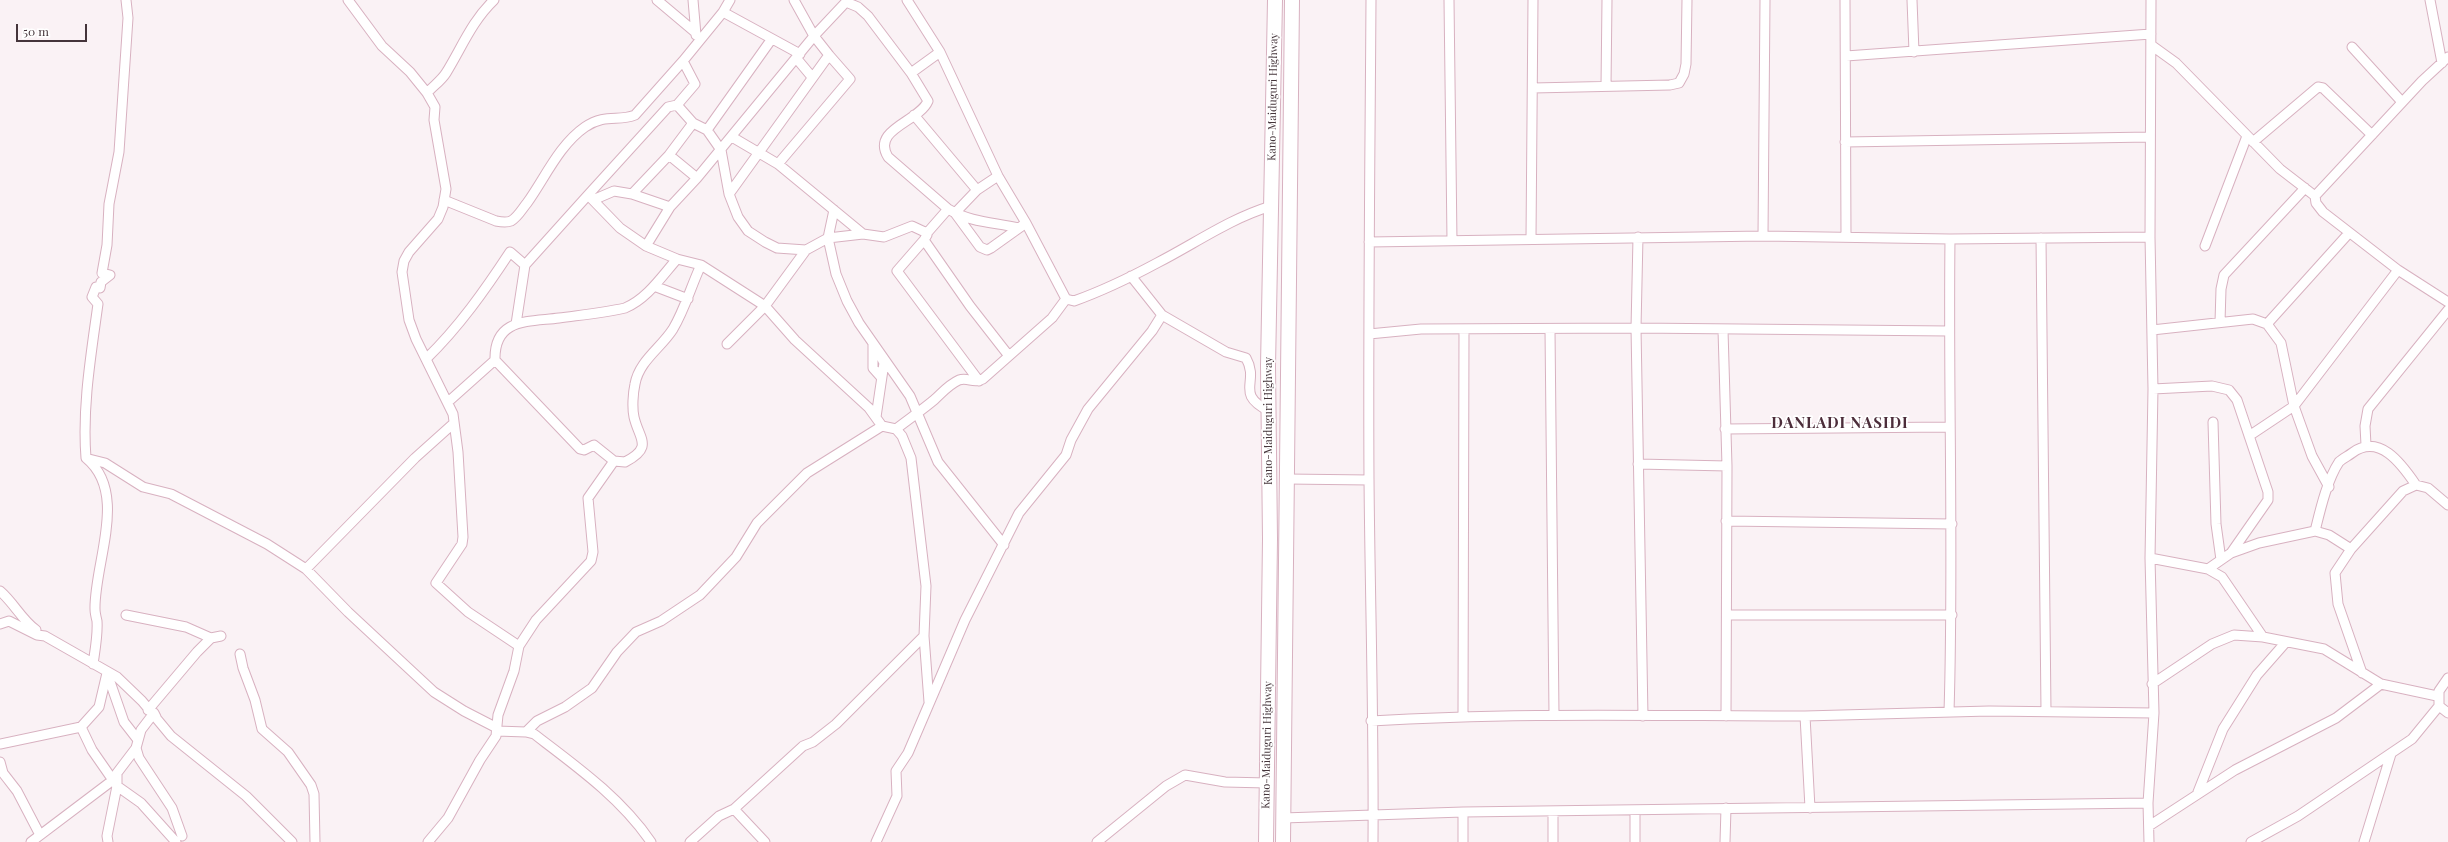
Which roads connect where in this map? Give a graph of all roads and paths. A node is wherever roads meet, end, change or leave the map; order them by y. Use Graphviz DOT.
graph roads {
  1 [pos="126,0"];
  2 [pos="348,0"];
  3 [pos="494,0"];
  4 [pos="657,0"];
  5 [pos="693,0"];
  6 [pos="730,0"];
  7 [pos="794,0"];
  8 [pos="907,0"];
  9 [pos="1275,0"];
  10 [pos="1292,0"];
  11 [pos="1371,0"];
  12 [pos="1449,0"];
  13 [pos="1533,0"];
  14 [pos="1607,0"];
  15 [pos="1688,0"];
  16 [pos="1765,0"];
  17 [pos="1845,0"];
  18 [pos="1912,0"];
  19 [pos="2150,0"];
  20 [pos="2430,0"];
  21 [pos="844,1"];
  22 [pos="723,12"];
  23 [pos="695,32"];
  24 [pos="2152,34"];
  25 [pos="814,36"];
  26 [pos="771,40"];
  27 [pos="698,42"];
  28 [pos="2151,46"];
  29 [pos="2352,47"];
  30 [pos="940,52"];
  31 [pos="1914,52"];
  32 [pos="829,55"];
  33 [pos="1846,56"];
  34 [pos="799,57"];
  35 [pos="2445,60"];
  36 [pos="683,61"];
  37 [pos="912,73"];
  38 [pos="812,77"];
  39 [pos="1606,86"];
  40 [pos="1533,88"];
  41 [pos="427,93"];
  42 [pos="2402,102"];
  43 [pos="677,105"];
  44 [pos="914,115"];
  45 [pos="693,123"];
  46 [pos="708,130"];
  47 [pos="2372,135"];
  48 [pos="732,136"];
  49 [pos="2150,137"];
  50 [pos="2250,139"];
  51 [pos="1845,142"];
  52 [pos="721,150"];
  53 [pos="761,152"];
  54 [pos="669,155"];
  55 [pos="778,164"];
  56 [pos="998,176"];
  57 [pos="697,178"];
  58 [pos="2305,188"];
  59 [pos="977,190"];
  60 [pos="632,194"];
  61 [pos="729,194"];
  62 [pos="2315,196"];
  63 [pos="591,197"];
  64 [pos="444,200"];
  65 [pos="1271,206"];
  66 [pos="670,207"];
  67 [pos="834,210"];
  68 [pos="951,211"];
  69 [pos="1023,225"];
  70 [pos="2349,232"];
  71 [pos="863,234"];
  72 [pos="1762,236"];
  73 [pos="926,237"];
  74 [pos="1638,237"];
  75 [pos="1846,237"];
  76 [pos="2150,237"];
  77 [pos="828,238"];
  78 [pos="1531,238"];
  79 [pos="2041,238"];
  80 [pos="1950,239"];
  81 [pos="1452,240"];
  82 [pos="1369,242"];
  83 [pos="646,246"];
  84 [pos="2205,246"];
  85 [pos="806,250"];
  86 [pos="677,259"];
  87 [pos="525,264"];
  88 [pos="701,265"];
  89 [pos="2398,270"];
  90 [pos="1131,276"];
  91 [pos="654,286"];
  92 [pos="688,299"];
  93 [pos="1066,299"];
  94 [pos="2448,302"];
  95 [pos="765,306"];
  96 [pos="2448,310"];
  97 [pos="1162,315"];
  98 [pos="2220,322"];
  99 [pos="516,324"];
  100 [pos="2267,324"];
  101 [pos="1636,328"];
  102 [pos="1464,329"];
  103 [pos="1550,330"];
  104 [pos="1724,330"];
  105 [pos="2152,330"];
  106 [pos="1949,332"];
  107 [pos="1370,334"];
  108 [pos="873,343"];
  109 [pos="726,344"];
  110 [pos="1009,356"];
  111 [pos="426,359"];
  112 [pos="495,360"];
  113 [pos="978,381"];
  114 [pos="2153,389"];
  115 [pos="448,402"];
  116 [pos="2294,406"];
  117 [pos="1269,411"];
  118 [pos="917,413"];
  119 [pos="876,417"];
  120 [pos="2213,422"];
  121 [pos="454,423"];
  122 [pos="882,426"];
  123 [pos="1949,427"];
  124 [pos="896,429"];
  125 [pos="1725,429"];
  126 [pos="2249,436"];
  127 [pos="2366,445"];
  128 [pos="86,458"];
  129 [pos="614,461"];
  130 [pos="1638,464"];
  131 [pos="1727,466"];
  132 [pos="1287,479"];
  133 [pos="1369,480"];
  134 [pos="2416,485"];
  135 [pos="2329,487"];
  136 [pos="2448,505"];
  137 [pos="1726,521"];
  138 [pos="1952,524"];
  139 [pos="2315,531"];
  140 [pos="1004,545"];
  141 [pos="2351,549"];
  142 [pos="2231,553"];
  143 [pos="2150,558"];
  144 [pos="2221,560"];
  145 [pos="306,569"];
  146 [pos="2208,569"];
  147 [pos="2,597"];
  148 [pos="126,615"];
  149 [pos="1727,615"];
  150 [pos="1952,615"];
  151 [pos="0,624"];
  152 [pos="45,636"];
  153 [pos="221,636"];
  154 [pos="924,636"];
  155 [pos="2263,637"];
  156 [pos="211,638"];
  157 [pos="2286,642"];
  158 [pos="519,646"];
  159 [pos="240,654"];
  160 [pos="93,664"];
  161 [pos="107,673"];
  162 [pos="2362,673"];
  163 [pos="2448,678"];
  164 [pos="2152,684"];
  165 [pos="2381,684"];
  166 [pos="2438,701"];
  167 [pos="929,702"];
  168 [pos="2046,711"];
  169 [pos="1949,712"];
  170 [pos="2154,713"];
  171 [pos="2448,713"];
  172 [pos="1554,714"];
  173 [pos="153,715"];
  174 [pos="1463,715"];
  175 [pos="1643,716"];
  176 [pos="1726,716"];
  177 [pos="1805,716"];
  178 [pos="1371,721"];
  179 [pos="81,727"];
  180 [pos="497,729"];
  181 [pos="526,732"];
  182 [pos="0,744"];
  183 [pos="137,744"];
  184 [pos="2391,754"];
  185 [pos="0,762"];
  186 [pos="116,780"];
  187 [pos="1267,783"];
  188 [pos="2198,792"];
  189 [pos="2148,803"];
  190 [pos="1726,808"];
  191 [pos="1810,808"];
  192 [pos="734,809"];
  193 [pos="1553,811"];
  194 [pos="1635,811"];
  195 [pos="1463,812"];
  196 [pos="1373,816"];
  197 [pos="1283,818"];
  198 [pos="2149,826"];
  199 [pos="40,835"];
  200 [pos="179,839"];
  201 [pos="2363,841"];
  202 [pos="31,842"];
  203 [pos="108,842"];
  204 [pos="292,842"];
  205 [pos="315,842"];
  206 [pos="428,842"];
  207 [pos="651,842"];
  208 [pos="690,842"];
  209 [pos="765,842"];
  210 [pos="876,842"];
  211 [pos="1097,842"];
  212 [pos="1266,842"];
  213 [pos="1283,842"];
  214 [pos="1373,842"];
  215 [pos="1463,842"];
  216 [pos="1552,842"];
  217 [pos="1635,842"];
  218 [pos="1725,842"];
  219 [pos="2149,842"];
  220 [pos="2251,842"];
  1 -- 128 [label="street"];
  2 -- 41 [label="street"];
  3 -- 41 [label="street"];
  4 -- 23 [label="street"];
  5 -- 23 [label="street"];
  6 -- 22 [label="street"];
  7 -- 25 [label="street"];
  8 -- 30 [label="street"];
  9 -- 65 [label="highway, Kano-Maiduguri Highway"];
  10 -- 132 [label="highway, Kano-Maiduguri Highway"];
  11 -- 82 [label="street"];
  12 -- 81 [label="street"];
  13 -- 40 [label="street"];
  14 -- 39 [label="street"];
  15 -- 39 [label="street"];
  16 -- 72 [label="street"];
  17 -- 33 [label="street"];
  18 -- 31 [label="street"];
  19 -- 24 [label="street"];
  20 -- 35 [label="street"];
  21 -- 25 [label="street"];
  21 -- 37 [label="street"];
  22 -- 26 [label="street"];
  22 -- 27 [label="street"];
  23 -- 27 [label="street"];
  24 -- 28 [label="street"];
  24 -- 31 [label="street"];
  25 -- 32 [label="street"];
  25 -- 34 [label="street"];
  26 -- 34 [label="street"];
  26 -- 46 [label="street"];
  27 -- 36 [label="street"];
  28 -- 49 [label="street"];
  28 -- 50 [label="street"];
  29 -- 42 [label="street"];
  30 -- 37 [label="street"];
  30 -- 56 [label="street"];
  31 -- 33 [label="street"];
  32 -- 38 [label="street"];
  32 -- 55 [label="street"];
  33 -- 51 [label="street"];
  34 -- 38 [label="street"];
  34 -- 48 [label="street"];
  35 -- 42 [label="street"];
  36 -- 43 [label="street"];
  36 -- 64 [label="street"];
  37 -- 44 [label="street"];
  38 -- 53 [label="street"];
  39 -- 40 [label="street"];
  40 -- 78 [label="street"];
  41 -- 64 [label="street"];
  42 -- 47 [label="street"];
  43 -- 45 [label="street"];
  43 -- 63 [label="street"];
  44 -- 59 [label="street"];
  44 -- 68 [label="street"];
  45 -- 46 [label="street"];
  45 -- 54 [label="street"];
  46 -- 52 [label="street"];
  47 -- 50 [label="street"];
  47 -- 62 [label="street"];
  48 -- 52 [label="street"];
  48 -- 53 [label="street"];
  49 -- 51 [label="street"];
  49 -- 76 [label="street"];
  50 -- 58 [label="street"];
  50 -- 84 [label="street"];
  51 -- 75 [label="street"];
  52 -- 57 [label="street"];
  52 -- 61 [label="street"];
  53 -- 55 [label="street"];
  53 -- 61 [label="street"];
  54 -- 57 [label="street"];
  54 -- 60 [label="street"];
  55 -- 67 [label="street"];
  56 -- 59 [label="street"];
  56 -- 69 [label="street"];
  57 -- 66 [label="street"];
  58 -- 62 [label="street"];
  58 -- 98 [label="street"];
  59 -- 68 [label="street"];
  60 -- 63 [label="street"];
  60 -- 66 [label="street"];
  61 -- 85 [label="street"];
  62 -- 70 [label="street"];
  63 -- 83 [label="street"];
  63 -- 87 [label="street"];
  64 -- 111 [label="street"];
  65 -- 90 [label="street"];
  65 -- 117 [label="highway, Kano-Maiduguri Highway"];
  66 -- 83 [label="street"];
  67 -- 71 [label="street"];
  67 -- 77 [label="street"];
  68 -- 69 [label="street"];
  68 -- 69 [label="street"];
  68 -- 73 [label="street"];
  69 -- 93 [label="street"];
  70 -- 89 [label="street"];
  70 -- 100 [label="street"];
  71 -- 73 [label="street"];
  71 -- 77 [label="street"];
  72 -- 74 [label="street"];
  72 -- 75 [label="street"];
  73 -- 110 [label="street"];
  73 -- 113 [label="street"];
  74 -- 78 [label="street"];
  74 -- 101 [label="street"];
  75 -- 80 [label="street"];
  76 -- 79 [label="street"];
  76 -- 105 [label="street"];
  77 -- 85 [label="street"];
  77 -- 108 [label="street"];
  78 -- 81 [label="street"];
  79 -- 80 [label="street"];
  79 -- 168 [label="street"];
  80 -- 106 [label="street"];
  81 -- 82 [label="street"];
  82 -- 107 [label="street"];
  83 -- 86 [label="street"];
  85 -- 95 [label="street"];
  86 -- 88 [label="street"];
  86 -- 91 [label="street"];
  87 -- 99 [label="street"];
  87 -- 111 [label="street"];
  88 -- 92 [label="street"];
  88 -- 95 [label="street"];
  89 -- 94 [label="street"];
  89 -- 116 [label="street"];
  90 -- 93 [label="street"];
  90 -- 97 [label="street"];
  91 -- 92 [label="street"];
  91 -- 99 [label="street"];
  92 -- 129 [label="street"];
  93 -- 110 [label="street"];
  95 -- 109 [label="street"];
  95 -- 119 [label="street"];
  96 -- 127 [label="street"];
  97 -- 117 [label="street"];
  97 -- 140 [label="street"];
  98 -- 100 [label="street"];
  98 -- 105 [label="street"];
  99 -- 112 [label="street"];
  100 -- 116 [label="street"];
  101 -- 103 [label="street"];
  101 -- 104 [label="street"];
  101 -- 130 [label="street"];
  102 -- 103 [label="street"];
  102 -- 107 [label="street"];
  102 -- 174 [label="street"];
  103 -- 172 [label="street"];
  104 -- 106 [label="street"];
  104 -- 125 [label="street"];
  105 -- 114 [label="street"];
  106 -- 123 [label="street"];
  107 -- 133 [label="street"];
  108 -- 118 [label="street"];
  108 -- 119 [label="street"];
  110 -- 113 [label="street"];
  111 -- 115 [label="street"];
  112 -- 115 [label="street"];
  112 -- 129 [label="street"];
  113 -- 118 [label="street"];
  114 -- 126 [label="street"];
  114 -- 143 [label="street"];
  115 -- 121 [label="street"];
  116 -- 126 [label="street"];
  116 -- 135 [label="street"];
  117 -- 187 [label="highway, Kano-Maiduguri Highway"];
  118 -- 124 [label="street"];
  118 -- 140 [label="street"];
  119 -- 122 [label="street"];
  120 -- 144 [label="street"];
  121 -- 145 [label="street"];
  121 -- 158 [label="street"];
  122 -- 124 [label="street"];
  122 -- 181 [label="street"];
  123 -- 125 [label="street"];
  123 -- 138 [label="street"];
  124 -- 154 [label="street"];
  125 -- 131 [label="street"];
  126 -- 142 [label="street"];
  127 -- 134 [label="street"];
  127 -- 135 [label="street"];
  128 -- 145 [label="street"];
  128 -- 160 [label="street"];
  129 -- 158 [label="street"];
  130 -- 131 [label="street"];
  130 -- 175 [label="street"];
  131 -- 137 [label="street"];
  132 -- 133 [label="street"];
  132 -- 197 [label="highway, Kano-Maiduguri Highway"];
  133 -- 178 [label="street"];
  134 -- 136 [label="street"];
  134 -- 141 [label="street"];
  135 -- 139 [label="street"];
  137 -- 138 [label="street"];
  137 -- 149 [label="street"];
  138 -- 150 [label="street"];
  139 -- 141 [label="street"];
  139 -- 142 [label="street"];
  140 -- 167 [label="street"];
  141 -- 162 [label="street"];
  142 -- 144 [label="street"];
  143 -- 146 [label="street"];
  143 -- 164 [label="street"];
  144 -- 146 [label="street"];
  145 -- 180 [label="street"];
  146 -- 155 [label="street"];
  147 -- 152 [label="street"];
  148 -- 156 [label="street"];
  149 -- 150 [label="street"];
  149 -- 176 [label="street"];
  150 -- 169 [label="street"];
  151 -- 152 [label="street"];
  152 -- 160 [label="street"];
  153 -- 156 [label="street"];
  154 -- 167 [label="street"];
  154 -- 192 [label="street"];
  155 -- 157 [label="street"];
  155 -- 164 [label="street"];
  156 -- 173 [label="street"];
  157 -- 162 [label="street"];
  157 -- 188 [label="street"];
  158 -- 180 [label="street"];
  159 -- 205 [label="street"];
  160 -- 161 [label="street"];
  161 -- 173 [label="street"];
  161 -- 179 [label="street"];
  161 -- 183 [label="street"];
  162 -- 165 [label="street"];
  163 -- 166 [label="street"];
  164 -- 170 [label="street"];
  165 -- 166 [label="street"];
  165 -- 188 [label="street"];
  166 -- 171 [label="street"];
  166 -- 184 [label="street"];
  167 -- 210 [label="street"];
  168 -- 169 [label="street"];
  168 -- 170 [label="street"];
  169 -- 177 [label="street"];
  170 -- 189 [label="street"];
  172 -- 174 [label="street"];
  172 -- 175 [label="street"];
  173 -- 183 [label="street"];
  173 -- 204 [label="street"];
  174 -- 178 [label="street"];
  175 -- 176 [label="street"];
  176 -- 177 [label="street"];
  177 -- 191 [label="street"];
  178 -- 196 [label="street"];
  179 -- 182 [label="street"];
  179 -- 186 [label="street"];
  180 -- 181 [label="street"];
  180 -- 206 [label="street"];
  181 -- 207 [label="street"];
  183 -- 186 [label="street"];
  183 -- 200 [label="street"];
  184 -- 201 [label="street"];
  184 -- 220 [label="street"];
  185 -- 199 [label="street"];
  186 -- 199 [label="street"];
  186 -- 200 [label="street"];
  186 -- 203 [label="street"];
  187 -- 211 [label="street"];
  187 -- 212 [label="highway, Kano-Maiduguri Highway"];
  188 -- 198 [label="street"];
  189 -- 191 [label="street"];
  189 -- 198 [label="street"];
  190 -- 191 [label="street"];
  190 -- 194 [label="street"];
  190 -- 218 [label="street"];
  192 -- 208 [label="street"];
  192 -- 209 [label="street"];
  193 -- 194 [label="street"];
  193 -- 195 [label="street"];
  193 -- 216 [label="street"];
  194 -- 217 [label="street"];
  195 -- 196 [label="street"];
  195 -- 215 [label="street"];
  196 -- 197 [label="street"];
  196 -- 214 [label="street"];
  197 -- 213 [label="highway, Kano-Maiduguri Highway"];
  198 -- 219 [label="street"];
  199 -- 202 [label="street"];
}
